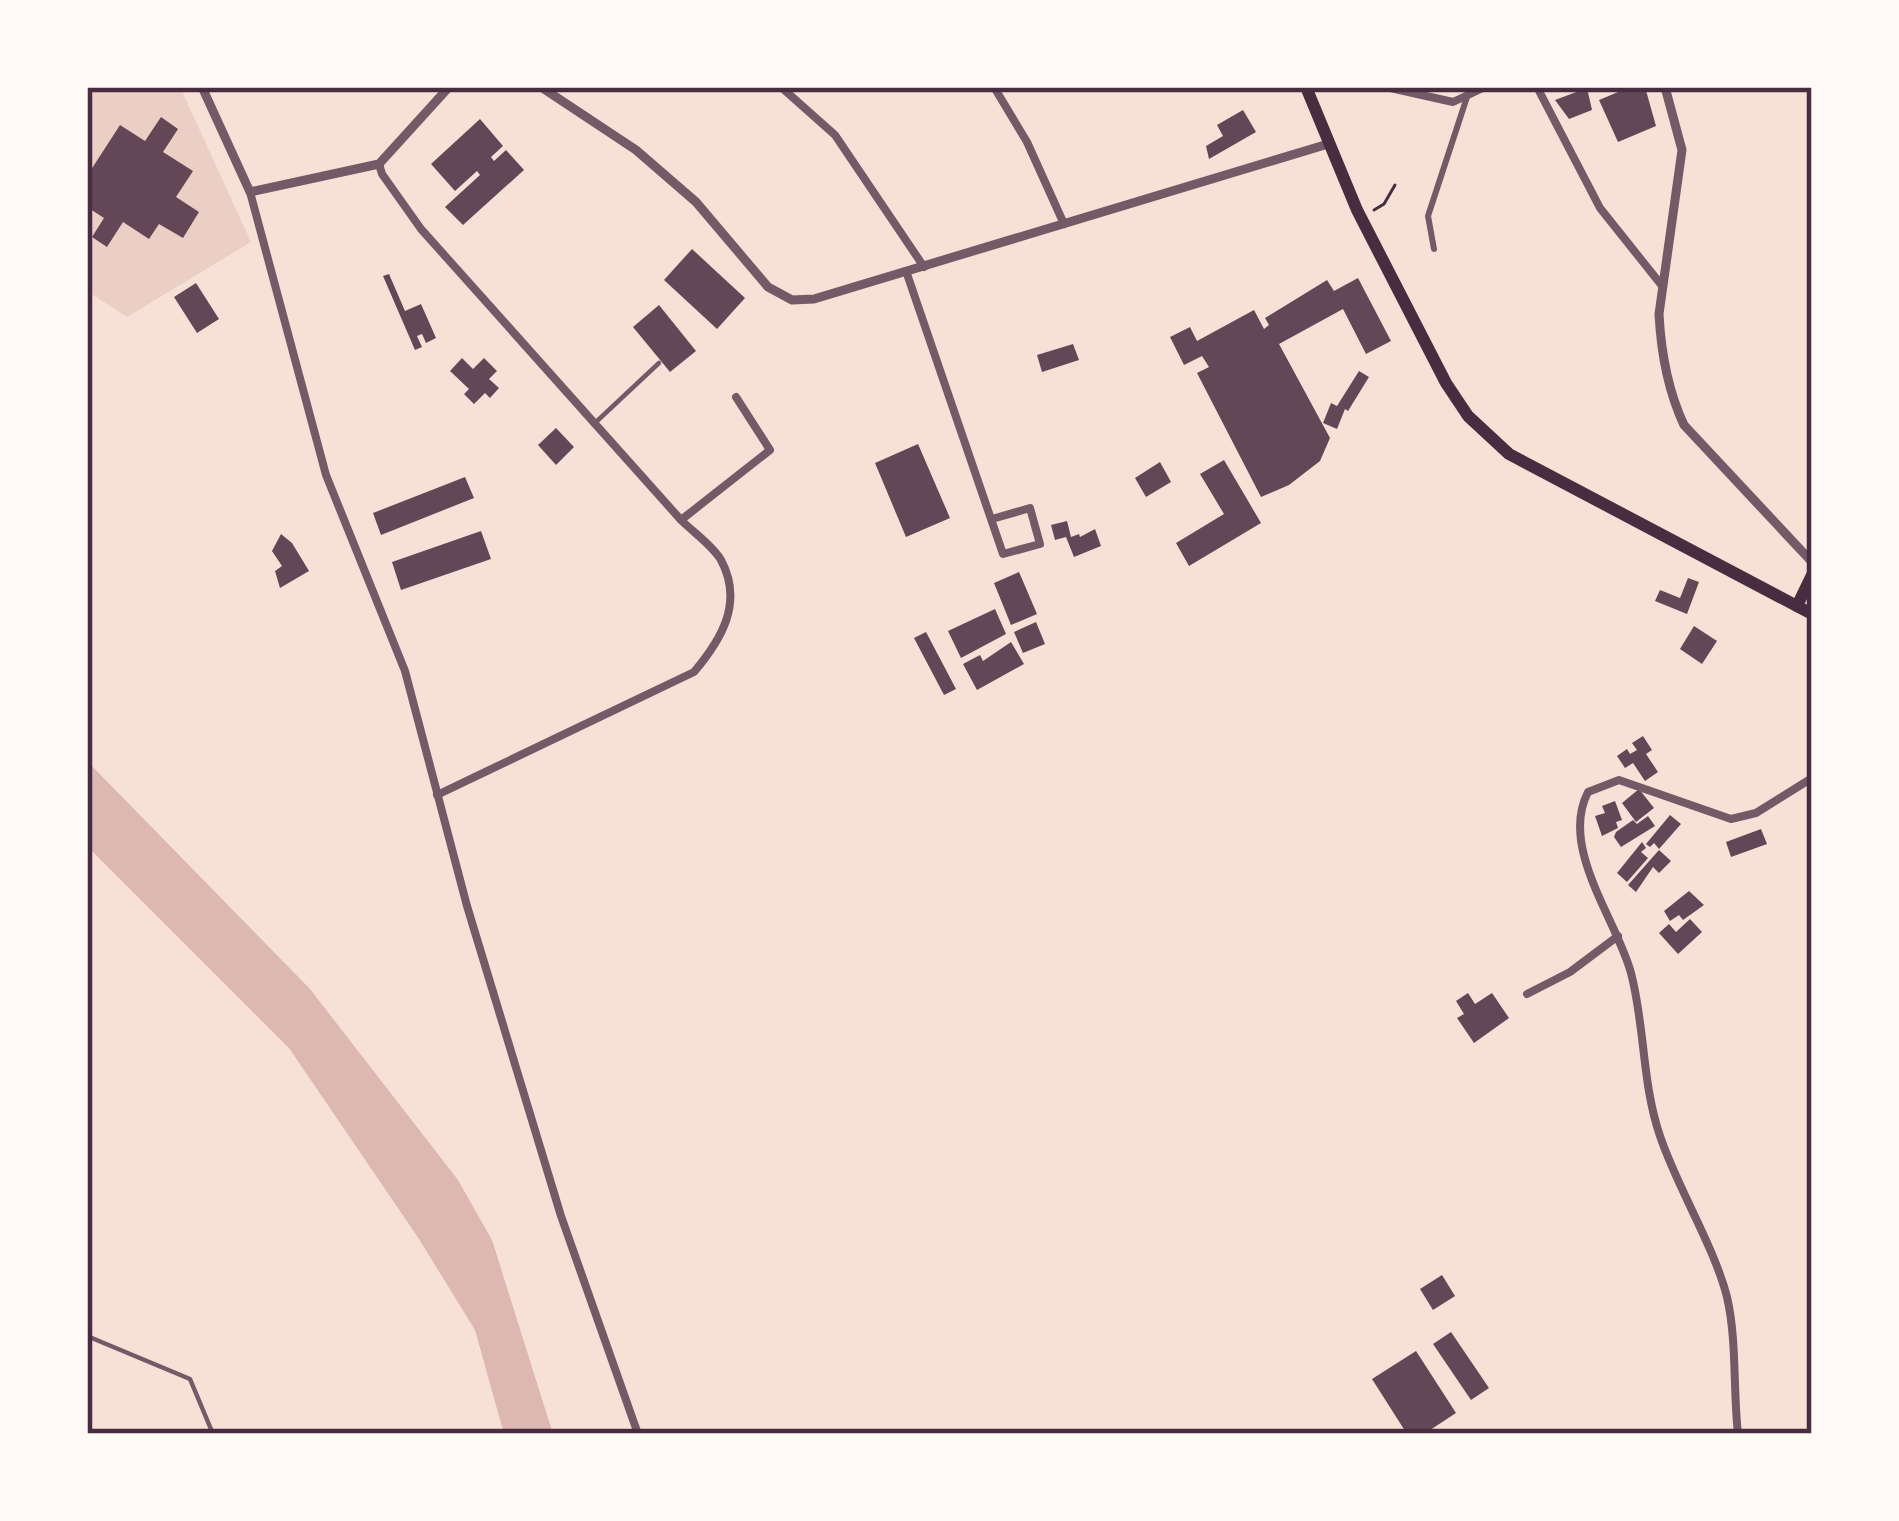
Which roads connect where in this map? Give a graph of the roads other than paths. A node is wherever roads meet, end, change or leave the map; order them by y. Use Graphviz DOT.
graph roads {
  1 [pos="202,87"];
  2 [pos="449,87"];
  3 [pos="541,87"];
  4 [pos="782,87"];
  5 [pos="994,87"];
  6 [pos="1306,87"];
  7 [pos="1386,87"];
  8 [pos="1485,87"];
  9 [pos="1537,87"];
  10 [pos="1666,87"];
  11 [pos="1467,98"];
  12 [pos="1328,144"];
  13 [pos="379,164"];
  14 [pos="250,191"];
  15 [pos="1064,224"];
  16 [pos="1434,249"];
  17 [pos="924,267"];
  18 [pos="906,272"];
  19 [pos="1663,287"];
  20 [pos="659,363"];
  21 [pos="736,397"];
  22 [pos="596,422"];
  23 [pos="992,519"];
  24 [pos="681,520"];
  25 [pos="1812,562"];
  26 [pos="1812,575"];
  27 [pos="1797,606"];
  28 [pos="1812,614"];
  29 [pos="1812,778"];
  30 [pos="437,795"];
  31 [pos="1618,936"];
  32 [pos="1527,994"];
  33 [pos="87,1336"];
  34 [pos="213,1434"];
  35 [pos="638,1434"];
  36 [pos="1738,1434"];
  1 -- 14 [label="street"];
  2 -- 13 [label="street"];
  3 -- 18 [label="street"];
  4 -- 17 [label="street"];
  5 -- 15 [label="street"];
  6 -- 12 [label="main road"];
  7 -- 11 [label="street"];
  8 -- 11 [label="street"];
  9 -- 19 [label="street"];
  10 -- 19 [label="street"];
  11 -- 16 [label="street"];
  12 -- 15 [label="street"];
  12 -- 27 [label="main road"];
  13 -- 14 [label="street"];
  13 -- 22 [label="street"];
  14 -- 30 [label="street"];
  15 -- 17 [label="street"];
  17 -- 18 [label="street"];
  18 -- 23 [label="street"];
  19 -- 25 [label="street"];
  20 -- 22 [label="lane"];
  21 -- 24 [label="street"];
  22 -- 24 [label="street"];
  23 -- 23 [label="street"];
  24 -- 30 [label="street"];
  26 -- 27 [label="main road"];
  27 -- 28 [label="main road"];
  29 -- 31 [label="street"];
  30 -- 35 [label="street"];
  31 -- 32 [label="street"];
  31 -- 36 [label="street"];
  33 -- 34 [label="lane"];
}
